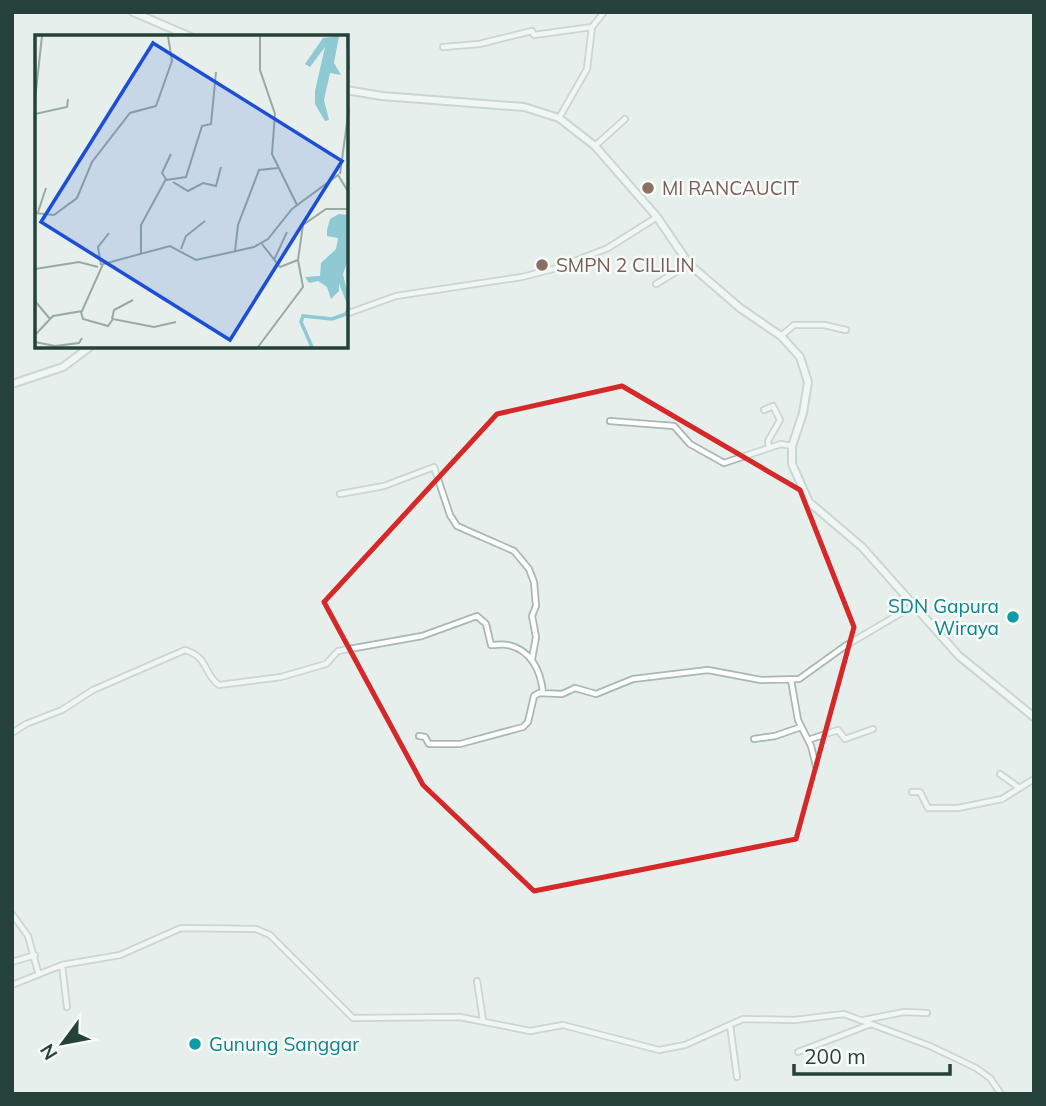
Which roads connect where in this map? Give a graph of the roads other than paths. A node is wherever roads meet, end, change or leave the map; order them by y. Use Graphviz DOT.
graph roads {
  1 [pos="133,12"];
  2 [pos="604,12"];
  3 [pos="592,27"];
  4 [pos="186,35"];
  5 [pos="443,47"];
  6 [pos="348,90"];
  7 [pos="559,118"];
  8 [pos="625,119"];
  9 [pos="595,146"];
  10 [pos="657,217"];
  11 [pos="689,264"];
  12 [pos="656,284"];
  13 [pos="348,313"];
  14 [pos="846,330"];
  15 [pos="781,337"];
  16 [pos="88,348"];
  17 [pos="12,384"];
  18 [pos="764,410"];
  19 [pos="610,421"];
  20 [pos="792,446"];
  21 [pos="768,448"];
  22 [pos="340,494"];
  23 [pos="913,606"];
  24 [pos="532,659"];
  25 [pos="791,680"];
  26 [pos="543,693"];
  27 [pos="1034,717"];
  28 [pos="801,727"];
  29 [pos="873,729"];
  30 [pos="12,733"];
  31 [pos="419,736"];
  32 [pos="754,740"];
  33 [pos="808,740"];
  34 [pos="816,766"];
  35 [pos="1000,774"];
  36 [pos="1034,779"];
  37 [pos="1018,788"];
  38 [pos="912,792"];
  39 [pos="12,914"];
  40 [pos="35,955"];
  41 [pos="12,962"];
  42 [pos="62,965"];
  43 [pos="38,972"];
  44 [pos="477,981"];
  45 [pos="12,985"];
  46 [pos="67,1007"];
  47 [pos="926,1013"];
  48 [pos="483,1020"];
  49 [pos="863,1020"];
  50 [pos="872,1024"];
  51 [pos="730,1025"];
  52 [pos="798,1052"];
  53 [pos="737,1077"];
  54 [pos="1001,1094"];
  1 -- 4 [label="main road"];
  2 -- 3 [label="street"];
  3 -- 5 [label="street"];
  3 -- 7 [label="street"];
  6 -- 7 [label="main road"];
  7 -- 9 [label="main road"];
  8 -- 9 [label="street"];
  9 -- 10 [label="main road"];
  10 -- 11 [label="main road"];
  10 -- 13 [label="street"];
  11 -- 12 [label="street"];
  11 -- 15 [label="main road"];
  14 -- 15 [label="street"];
  15 -- 20 [label="main road"];
  16 -- 17 [label="main road"];
  18 -- 21 [label="street"];
  19 -- 21 [label="street"];
  20 -- 21 [label="street"];
  20 -- 23 [label="main road"];
  22 -- 24 [label="street"];
  23 -- 25 [label="street"];
  23 -- 27 [label="main road"];
  24 -- 26 [label="street"];
  24 -- 30 [label="street"];
  25 -- 26 [label="street"];
  25 -- 28 [label="street"];
  26 -- 31 [label="street"];
  28 -- 32 [label="street"];
  28 -- 33 [label="street"];
  29 -- 33 [label="street"];
  33 -- 34 [label="street"];
  35 -- 37 [label="street"];
  36 -- 37 [label="street"];
  37 -- 38 [label="street"];
  39 -- 40 [label="street"];
  40 -- 41 [label="street"];
  40 -- 43 [label="street"];
  42 -- 43 [label="street"];
  42 -- 46 [label="street"];
  42 -- 48 [label="street"];
  43 -- 45 [label="street"];
  44 -- 48 [label="street"];
  47 -- 49 [label="street"];
  48 -- 51 [label="street"];
  49 -- 50 [label="street"];
  49 -- 51 [label="street"];
  50 -- 52 [label="street"];
  50 -- 54 [label="street"];
  51 -- 53 [label="street"];
}
